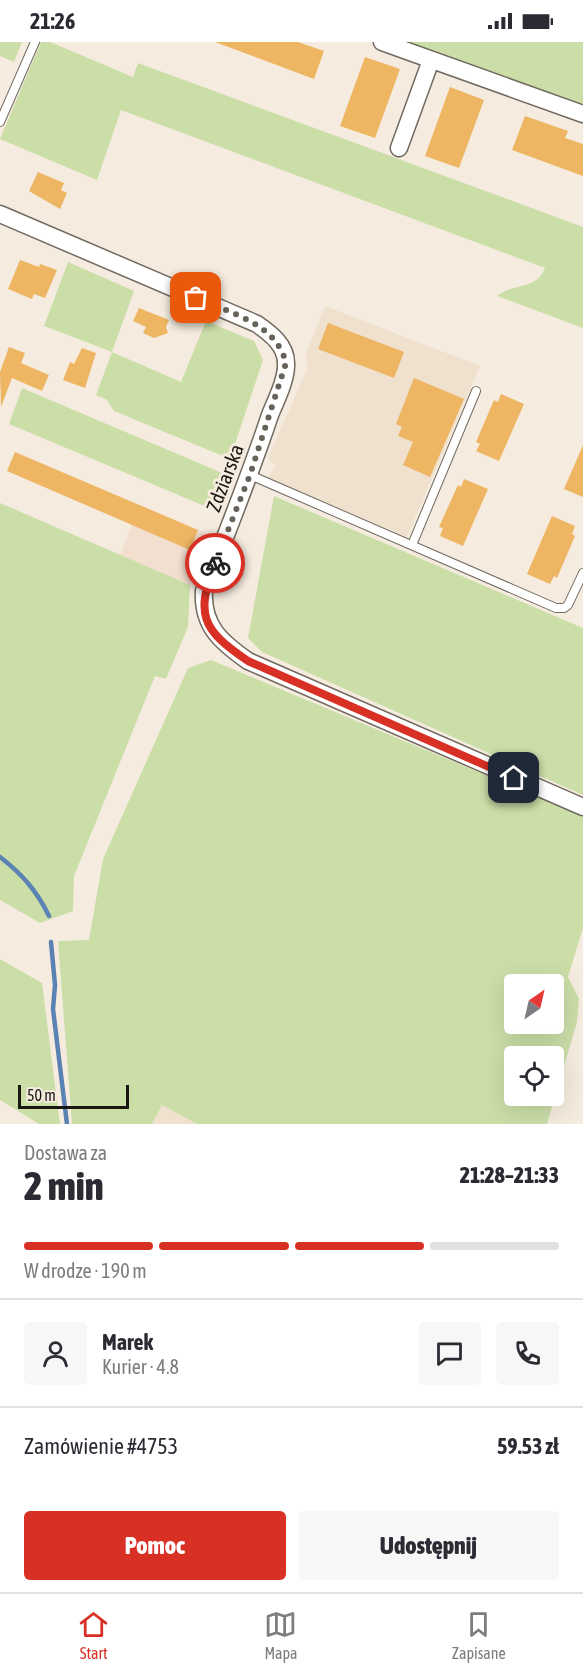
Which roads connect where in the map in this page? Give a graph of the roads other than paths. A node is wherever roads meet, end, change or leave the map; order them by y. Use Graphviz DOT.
graph roads {
  1 [pos="35,42"];
  2 [pos="382,42"];
  3 [pos="431,60"];
  4 [pos="583,114"];
  5 [pos="0,122"];
  6 [pos="399,148"];
  7 [pos="0,214"];
  8 [pos="476,392"];
  9 [pos="250,475"];
  10 [pos="412,545"];
  11 [pos="583,573"];
  12 [pos="583,807"];
  1 -- 5 [label="lane"];
  2 -- 3 [label="street"];
  3 -- 4 [label="street"];
  3 -- 6 [label="street"];
  7 -- 9 [label="street, Zdziarska"];
  8 -- 10 [label="lane"];
  9 -- 10 [label="lane"];
  9 -- 12 [label="street, Zdziarska"];
  10 -- 11 [label="lane"];
}
